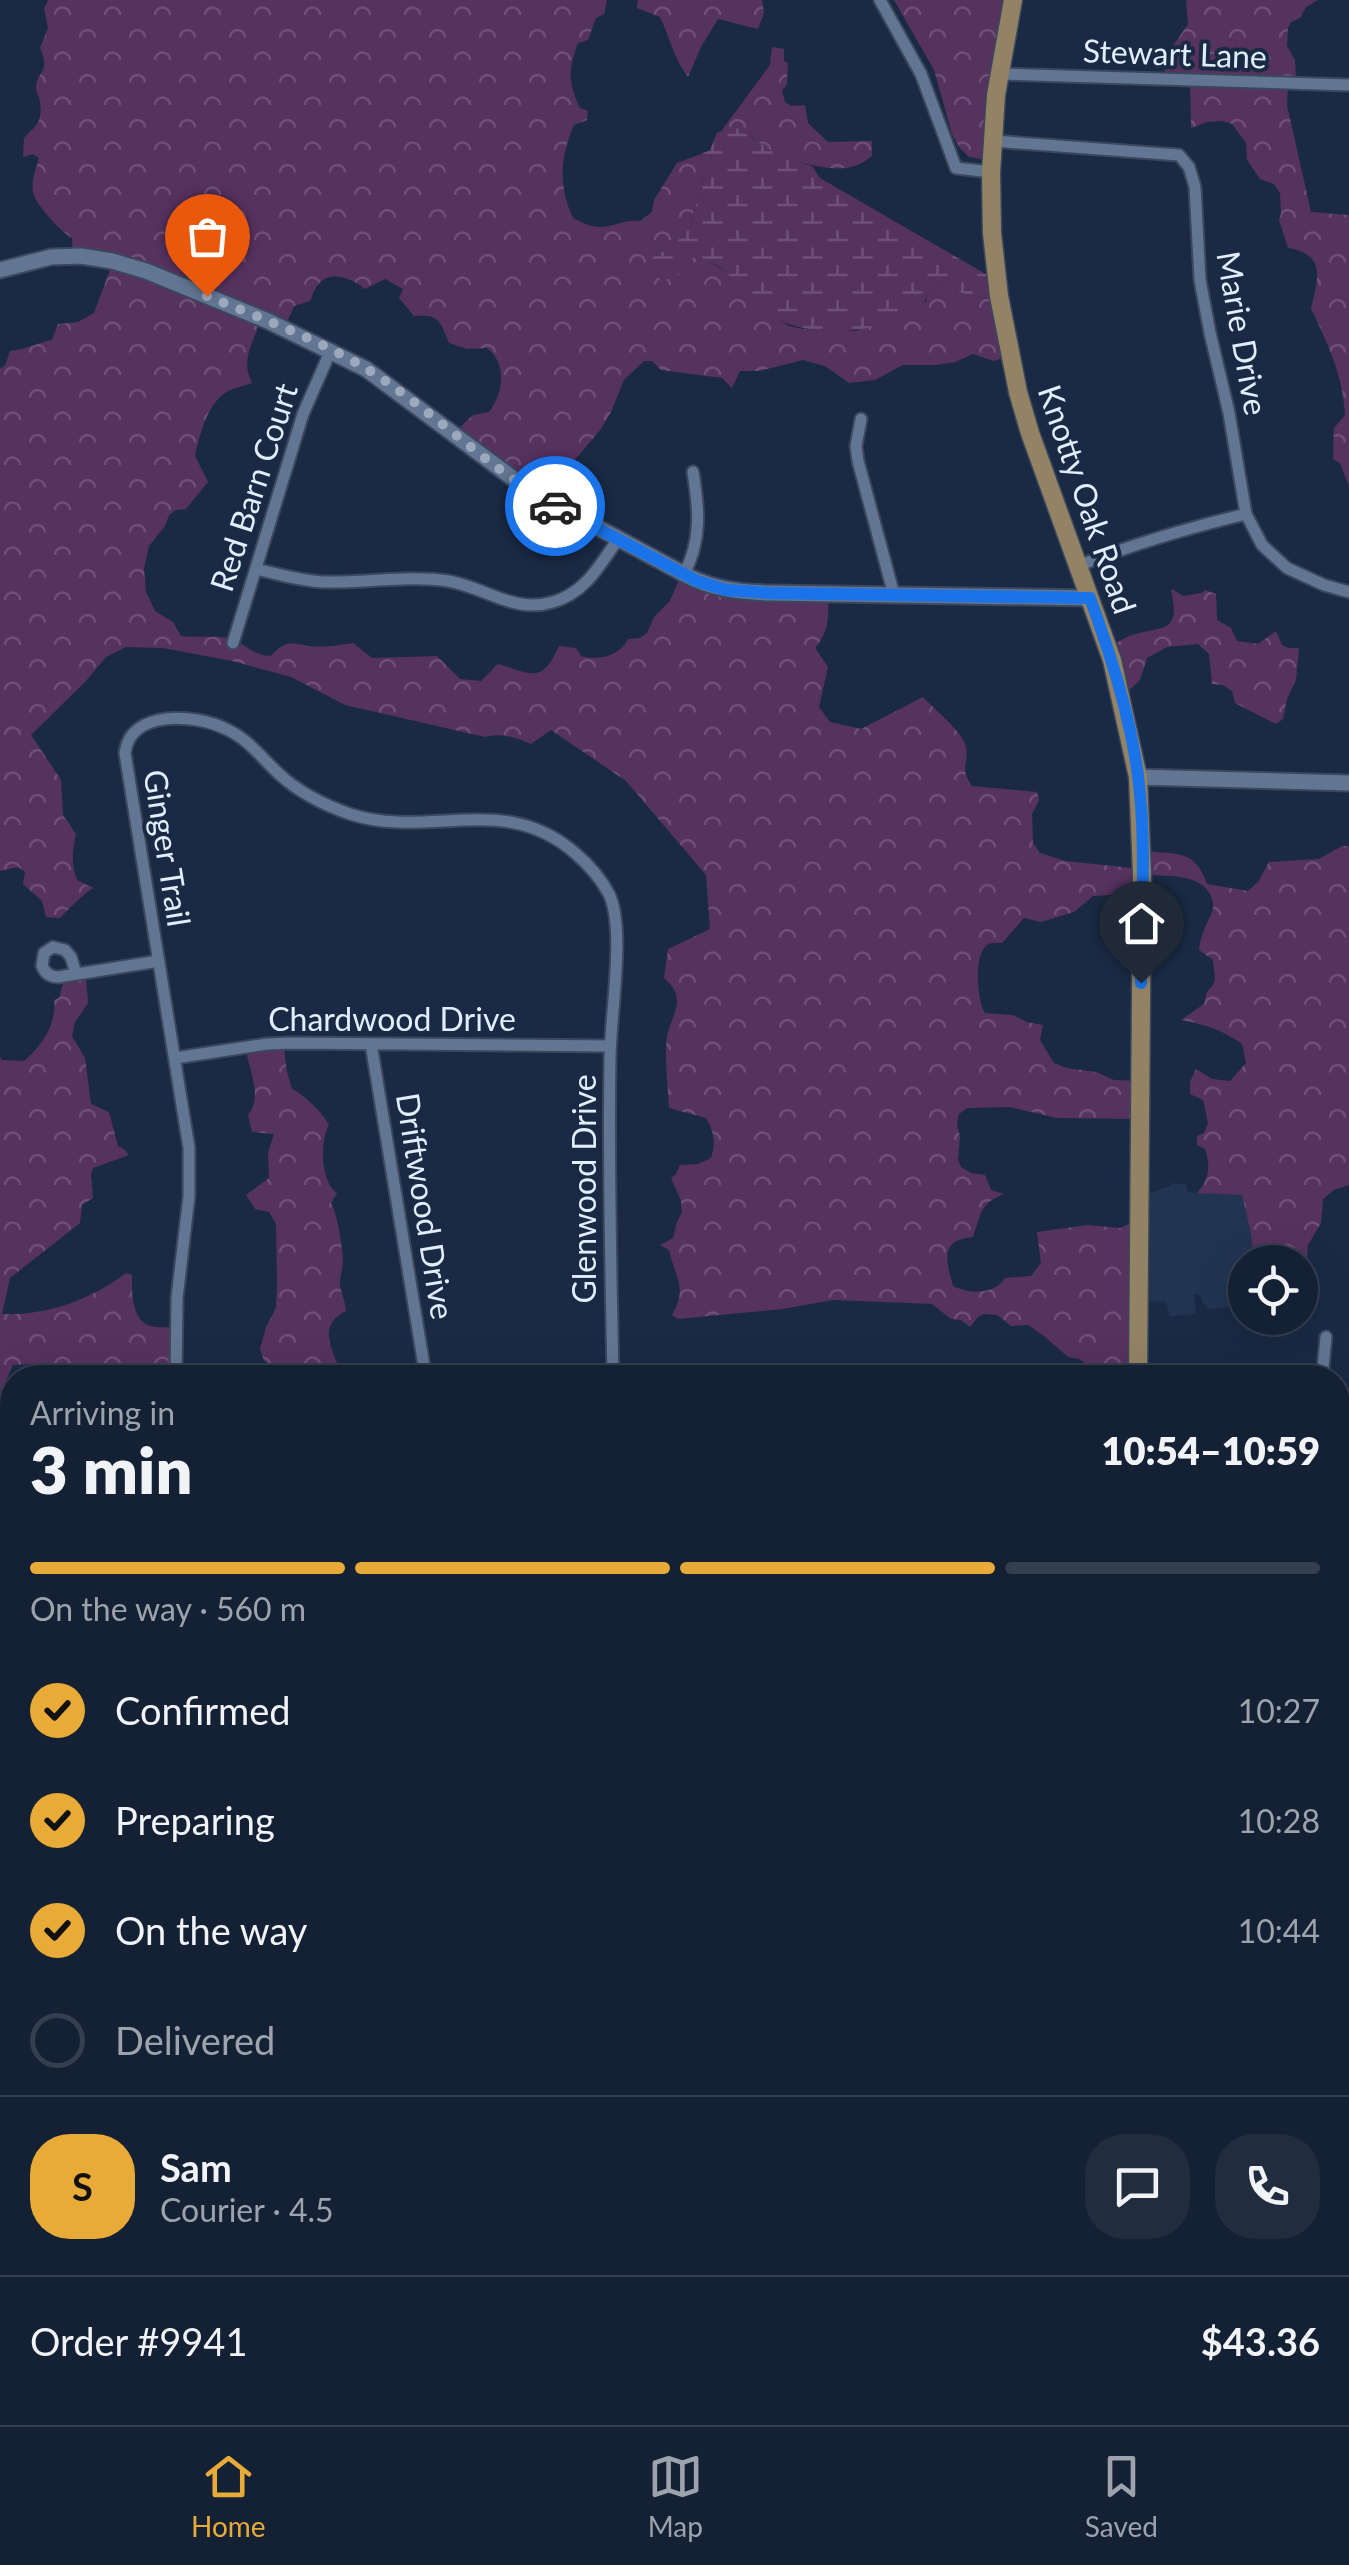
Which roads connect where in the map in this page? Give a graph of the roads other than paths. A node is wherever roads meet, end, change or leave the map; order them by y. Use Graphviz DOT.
graph roads {
  1 [pos="880,0"];
  2 [pos="1012,0"];
  3 [pos="1000,74"];
  4 [pos="1349,85"];
  5 [pos="993,141"];
  6 [pos="991,172"];
  7 [pos="0,270"];
  8 [pos="331,350"];
  9 [pos="862,418"];
  10 [pos="693,472"];
  11 [pos="1246,514"];
  12 [pos="618,539"];
  13 [pos="1078,566"];
  14 [pos="256,568"];
  15 [pos="684,574"];
  16 [pos="1349,592"];
  17 [pos="894,595"];
  18 [pos="1090,598"];
  19 [pos="233,642"];
  20 [pos="1138,776"];
  21 [pos="1349,783"];
  22 [pos="158,961"];
  23 [pos="76,974"];
  24 [pos="613,1001"];
  25 [pos="371,1044"];
  26 [pos="610,1046"];
  27 [pos="175,1058"];
  28 [pos="1326,1338"];
  29 [pos="176,1365"];
  30 [pos="424,1365"];
  31 [pos="612,1365"];
  32 [pos="1138,1365"];
  33 [pos="1323,1365"];
  1 -- 6 [label="street"];
  2 -- 3 [label="main road, Knotty Oak Road"];
  3 -- 4 [label="street, Stewart Lane"];
  3 -- 5 [label="main road, Knotty Oak Road"];
  5 -- 6 [label="main road, Knotty Oak Road"];
  5 -- 11 [label="street, Marie Drive"];
  6 -- 13 [label="main road, Knotty Oak Road"];
  7 -- 8 [label="street"];
  8 -- 12 [label="street"];
  8 -- 14 [label="street, Red Barn Court"];
  9 -- 17 [label="street"];
  10 -- 15 [label="street"];
  11 -- 13 [label="street"];
  11 -- 16 [label="street, Marie Drive"];
  12 -- 14 [label="street"];
  12 -- 15 [label="street"];
  13 -- 18 [label="main road, Knotty Oak Road"];
  14 -- 19 [label="street, Red Barn Court"];
  15 -- 17 [label="street"];
  17 -- 18 [label="street"];
  18 -- 20 [label="main road, Knotty Oak Road"];
  20 -- 21 [label="street"];
  20 -- 32 [label="main road, Knotty Oak Road"];
  22 -- 23 [label="street"];
  22 -- 24 [label="street, Ginger Trail"];
  22 -- 27 [label="street, Ginger Trail"];
  24 -- 26 [label="street, Glenwood Drive"];
  25 -- 26 [label="street, Chardwood Drive"];
  25 -- 27 [label="street, Chardwood Drive"];
  25 -- 30 [label="street, Driftwood Drive"];
  26 -- 31 [label="street, Glenwood Drive"];
  27 -- 29 [label="street, Ginger Trail"];
  28 -- 33 [label="street"];
}
